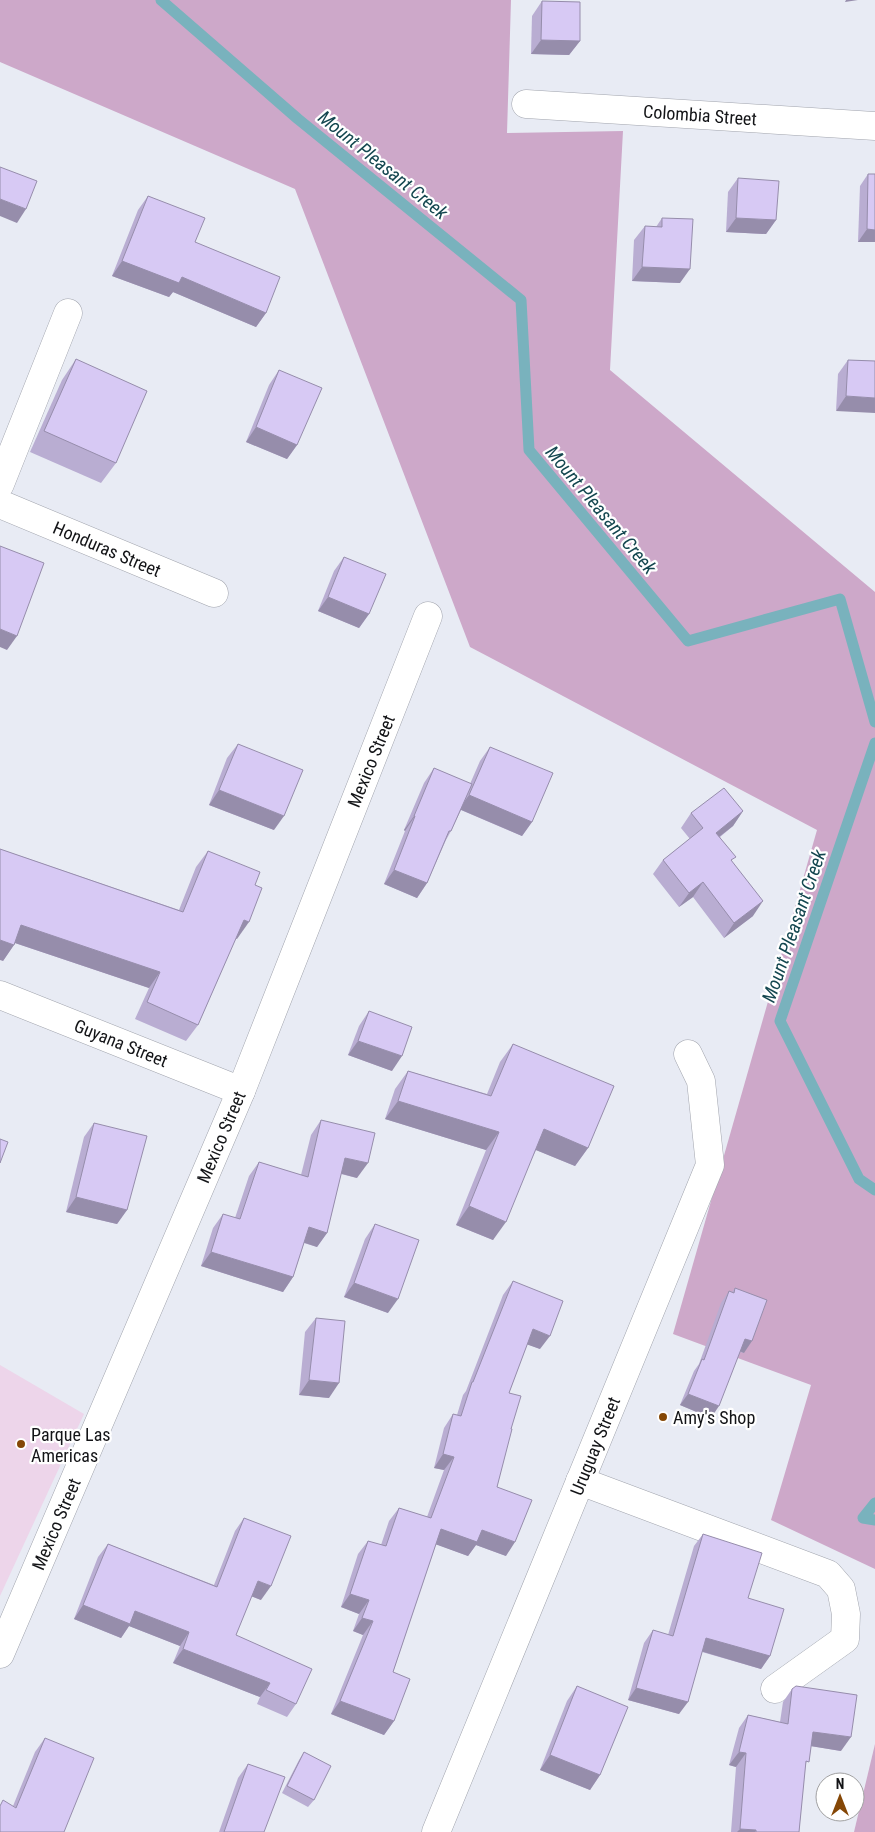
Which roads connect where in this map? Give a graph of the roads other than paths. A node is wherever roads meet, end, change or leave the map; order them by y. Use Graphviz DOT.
graph roads {
  1 [pos="526,104"];
  2 [pos="875,126"];
  3 [pos="68,313"];
  4 [pos="0,484"];
  5 [pos="0,504"];
  6 [pos="214,593"];
  7 [pos="428,616"];
  8 [pos="0,996"];
  9 [pos="688,1054"];
  10 [pos="241,1090"];
  11 [pos="580,1481"];
  12 [pos="0,1654"];
  13 [pos="775,1689"];
  14 [pos="436,1832"];
  1 -- 2 [label="street, Colombia Street"];
  3 -- 4 [label="street"];
  5 -- 6 [label="street, Honduras Street"];
  7 -- 10 [label="street, Mexico Street"];
  8 -- 10 [label="street, Guyana Street"];
  9 -- 11 [label="street, Uruguay Street"];
  10 -- 12 [label="street, Mexico Street"];
  11 -- 13 [label="street"];
  11 -- 14 [label="street, Uruguay Street"];
}
